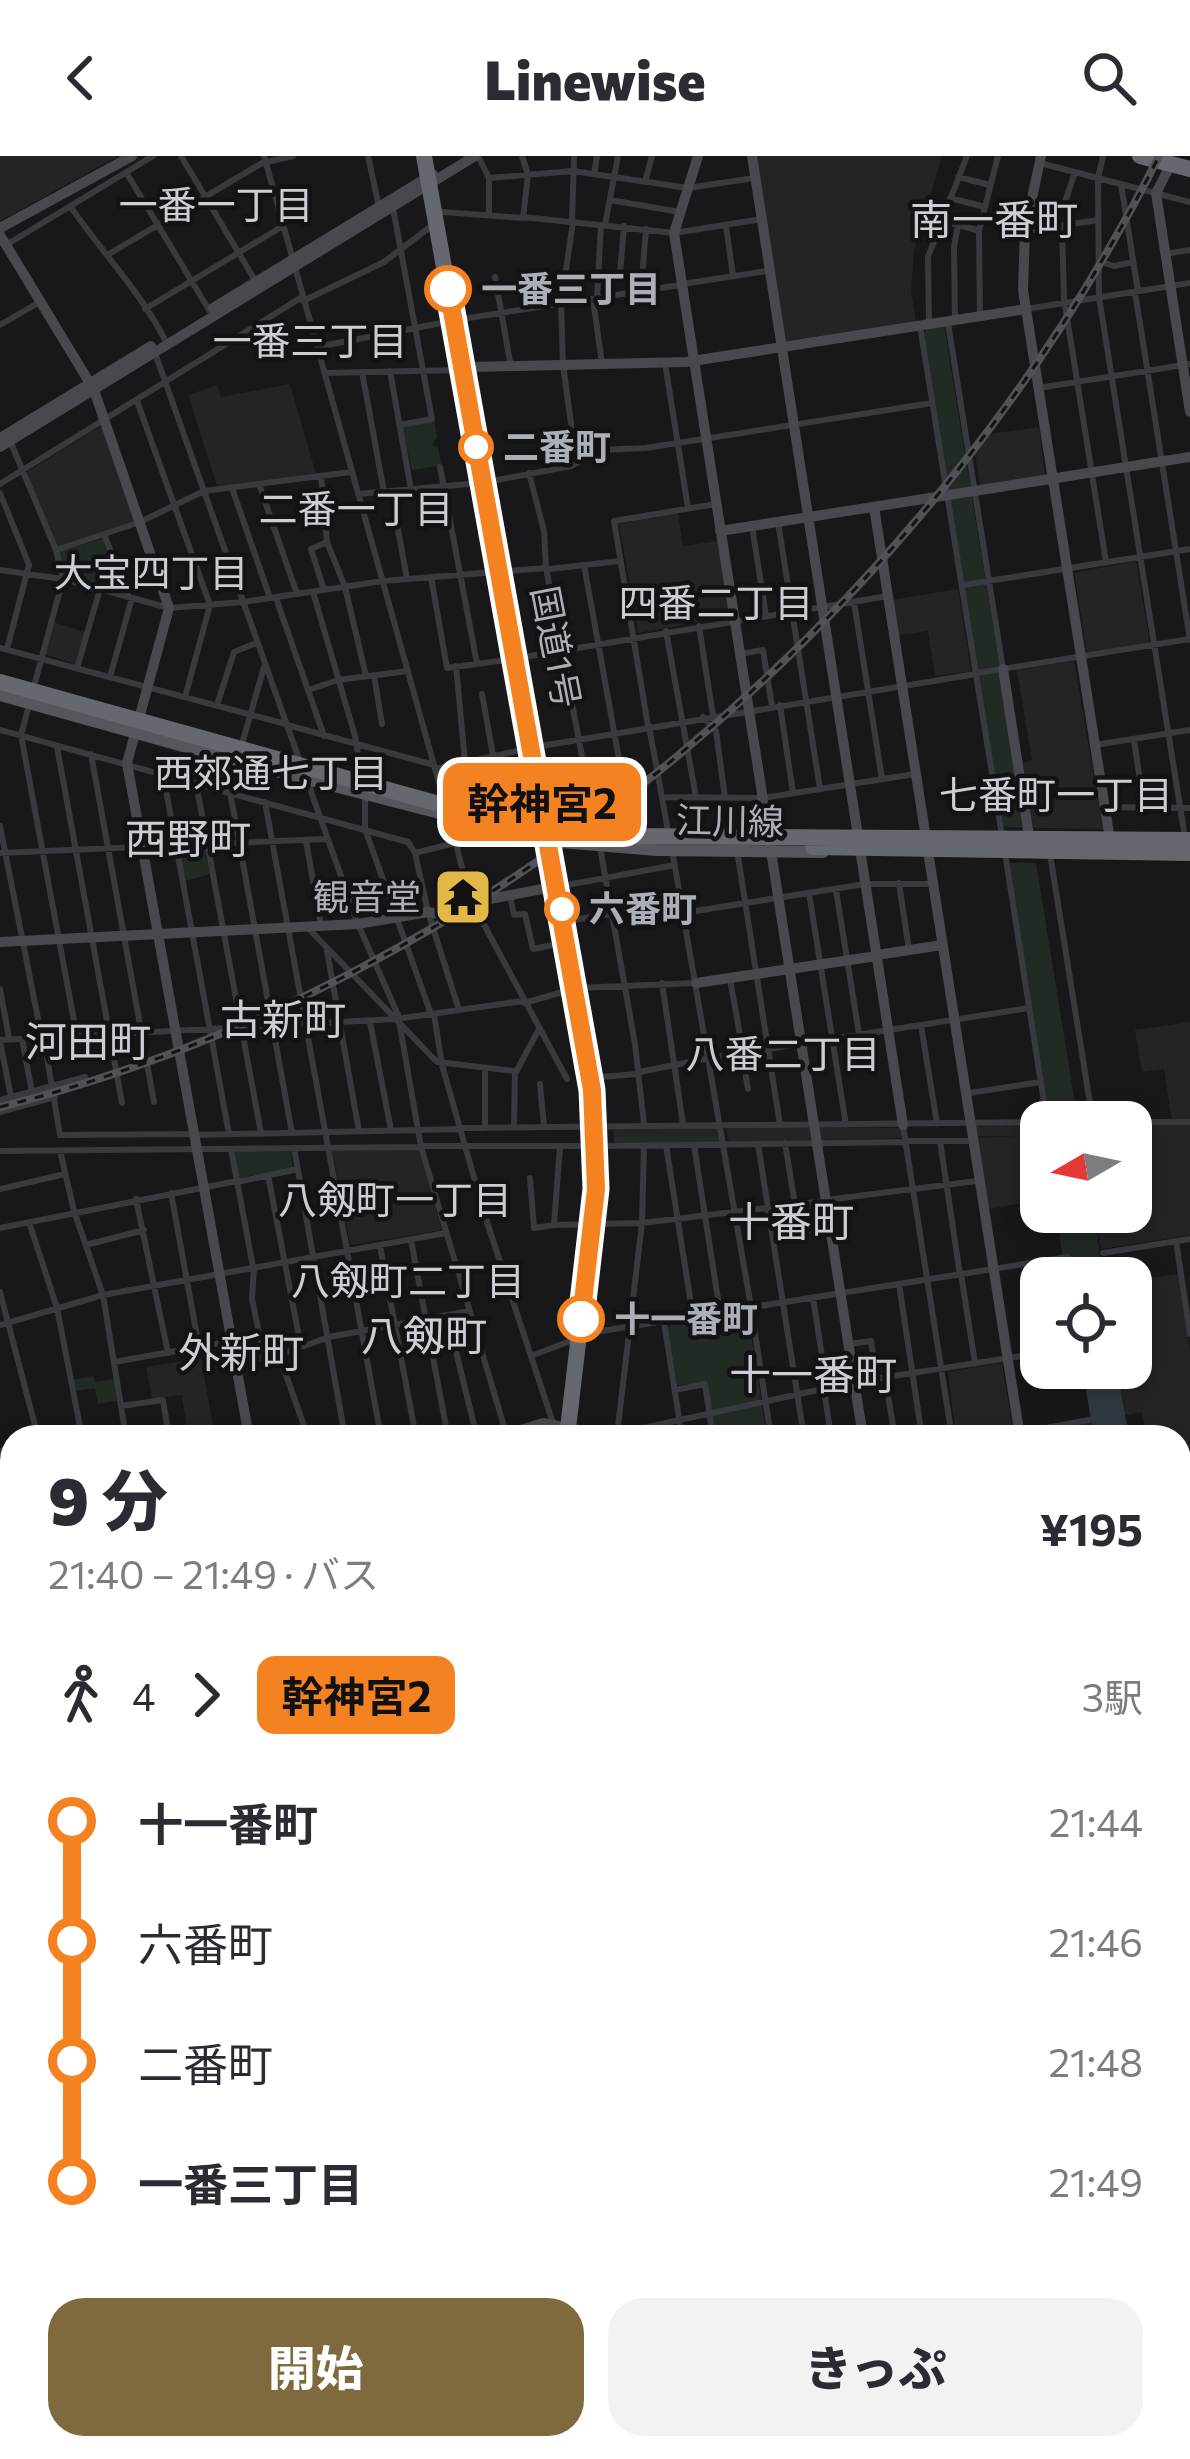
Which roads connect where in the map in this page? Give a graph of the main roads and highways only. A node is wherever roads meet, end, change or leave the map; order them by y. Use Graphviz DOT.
graph roads {
  1 [pos="1139,156"];
  2 [pos="1172,160"];
  3 [pos="1190,165"];
  4 [pos="431,171"];
  5 [pos="0,688"];
  6 [pos="31,696"];
  7 [pos="186,732"];
  8 [pos="300,772"];
  9 [pos="368,787"];
  10 [pos="447,809"];
  11 [pos="629,831"];
  12 [pos="553,834"];
  13 [pos="669,840"];
  14 [pos="997,845"];
  15 [pos="1189,848"];
  16 [pos="1057,849"];
  17 [pos="562,885"];
  18 [pos="582,988"];
  19 [pos="599,1124"];
  20 [pos="570,1425"];
  1 -- 2 [label="highway"];
  2 -- 3 [label="highway"];
  4 -- 12 [label="highway, 国道1号"];
  5 -- 6 [label="main road"];
  5 -- 7 [label="highway, bridge"];
  5 -- 8 [label="highway, bridge"];
  5 -- 15 [label="highway, bridge"];
  6 -- 8 [label="main road"];
  6 -- 8 [label="main road"];
  7 -- 9 [label="highway, bridge"];
  7 -- 14 [label="highway, bridge"];
  8 -- 9 [label="main road"];
  9 -- 10 [label="highway"];
  10 -- 12 [label="main road, 江川線"];
  10 -- 12 [label="main road, 江川線"];
  11 -- 12 [label="main road, 江川線"];
  11 -- 13 [label="highway"];
  12 -- 13 [label="main road, 江川線"];
  12 -- 17 [label="highway, 国道1号"];
  13 -- 14 [label="highway, bridge"];
  13 -- 14 [label="main road, 江川線"];
  13 -- 14 [label="main road, 江川線"];
  14 -- 15 [label="highway, bridge"];
  14 -- 15 [label="main road, 江川線"];
  14 -- 16 [label="highway"];
  15 -- 16 [label="highway, bridge"];
  15 -- 16 [label="main road"];
  17 -- 18 [label="highway, 国道1号"];
  17 -- 18 [label="highway, 国道1号"];
  18 -- 19 [label="highway, 国道1号"];
  18 -- 19 [label="highway, 国道1号"];
  19 -- 20 [label="highway, 国道1号"];
}
